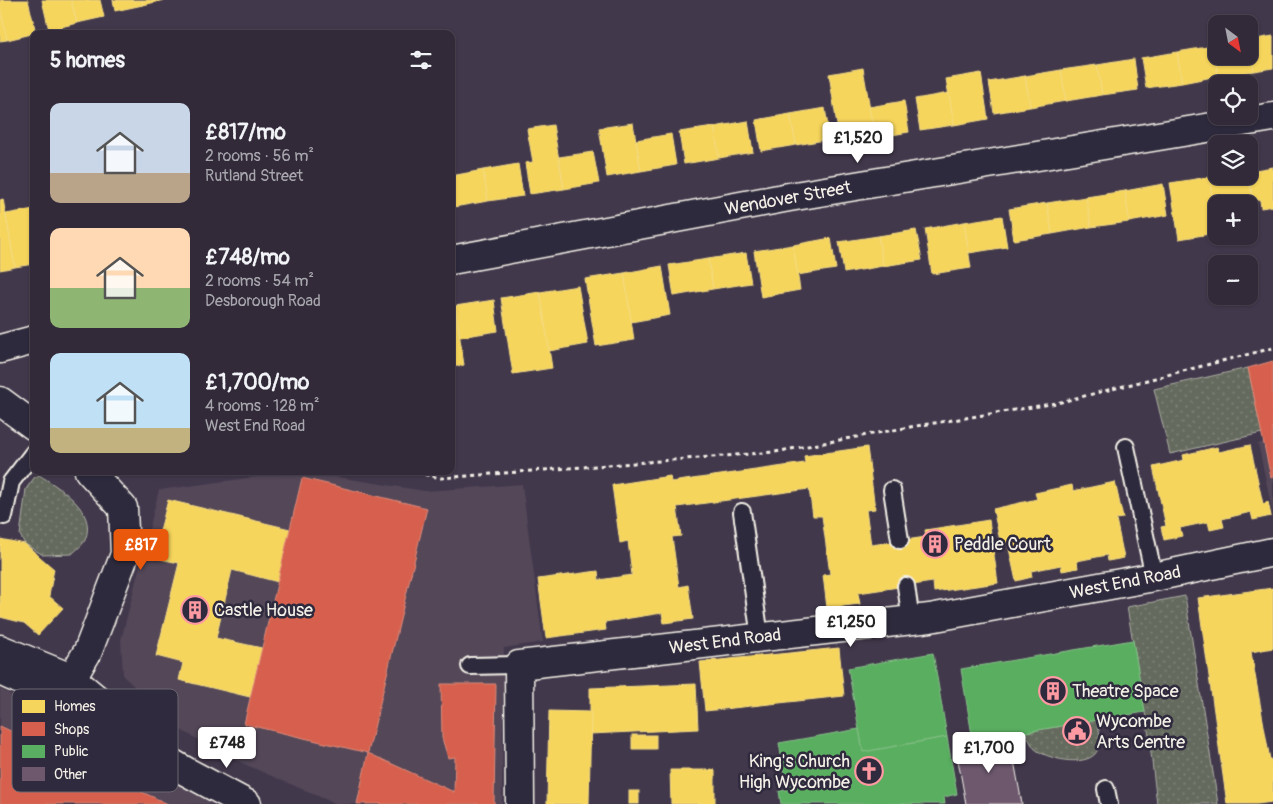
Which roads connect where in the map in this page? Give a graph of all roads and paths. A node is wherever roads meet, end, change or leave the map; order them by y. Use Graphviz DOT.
graph roads {
  1 [pos="1273,117"];
  2 [pos="455,259"];
  3 [pos="30,341"];
  4 [pos="1273,348"];
  5 [pos="0,349"];
  6 [pos="0,401"];
  7 [pos="30,423"];
  8 [pos="1126,447"];
  9 [pos="30,457"];
  10 [pos="93,475"];
  11 [pos="427,475"];
  12 [pos="892,490"];
  13 [pos="742,512"];
  14 [pos="4,516"];
  15 [pos="900,540"];
  16 [pos="1273,552"];
  17 [pos="1154,577"];
  18 [pos="906,586"];
  19 [pos="911,620"];
  20 [pos="760,638"];
  21 [pos="0,649"];
  22 [pos="519,665"];
  23 [pos="470,666"];
  24 [pos="0,671"];
  25 [pos="65,688"];
  26 [pos="178,766"];
  27 [pos="248,804"];
  28 [pos="520,804"];
  1 -- 2 [label="street, Wendover Street"];
  3 -- 5 [label="street"];
  4 -- 11 [label="path"];
  6 -- 7 [label="street"];
  8 -- 17 [label="lane"];
  9 -- 14 [label="lane"];
  10 -- 25 [label="street"];
  12 -- 15 [label="lane"];
  13 -- 20 [label="lane"];
  16 -- 17 [label="street, West End Road"];
  17 -- 19 [label="street, West End Road"];
  18 -- 19 [label="lane"];
  19 -- 20 [label="street, West End Road"];
  20 -- 22 [label="street, West End Road"];
  21 -- 25 [label="street"];
  22 -- 23 [label="lane"];
  22 -- 28 [label="street"];
  24 -- 25 [label="street"];
  26 -- 27 [label="street"];
}
